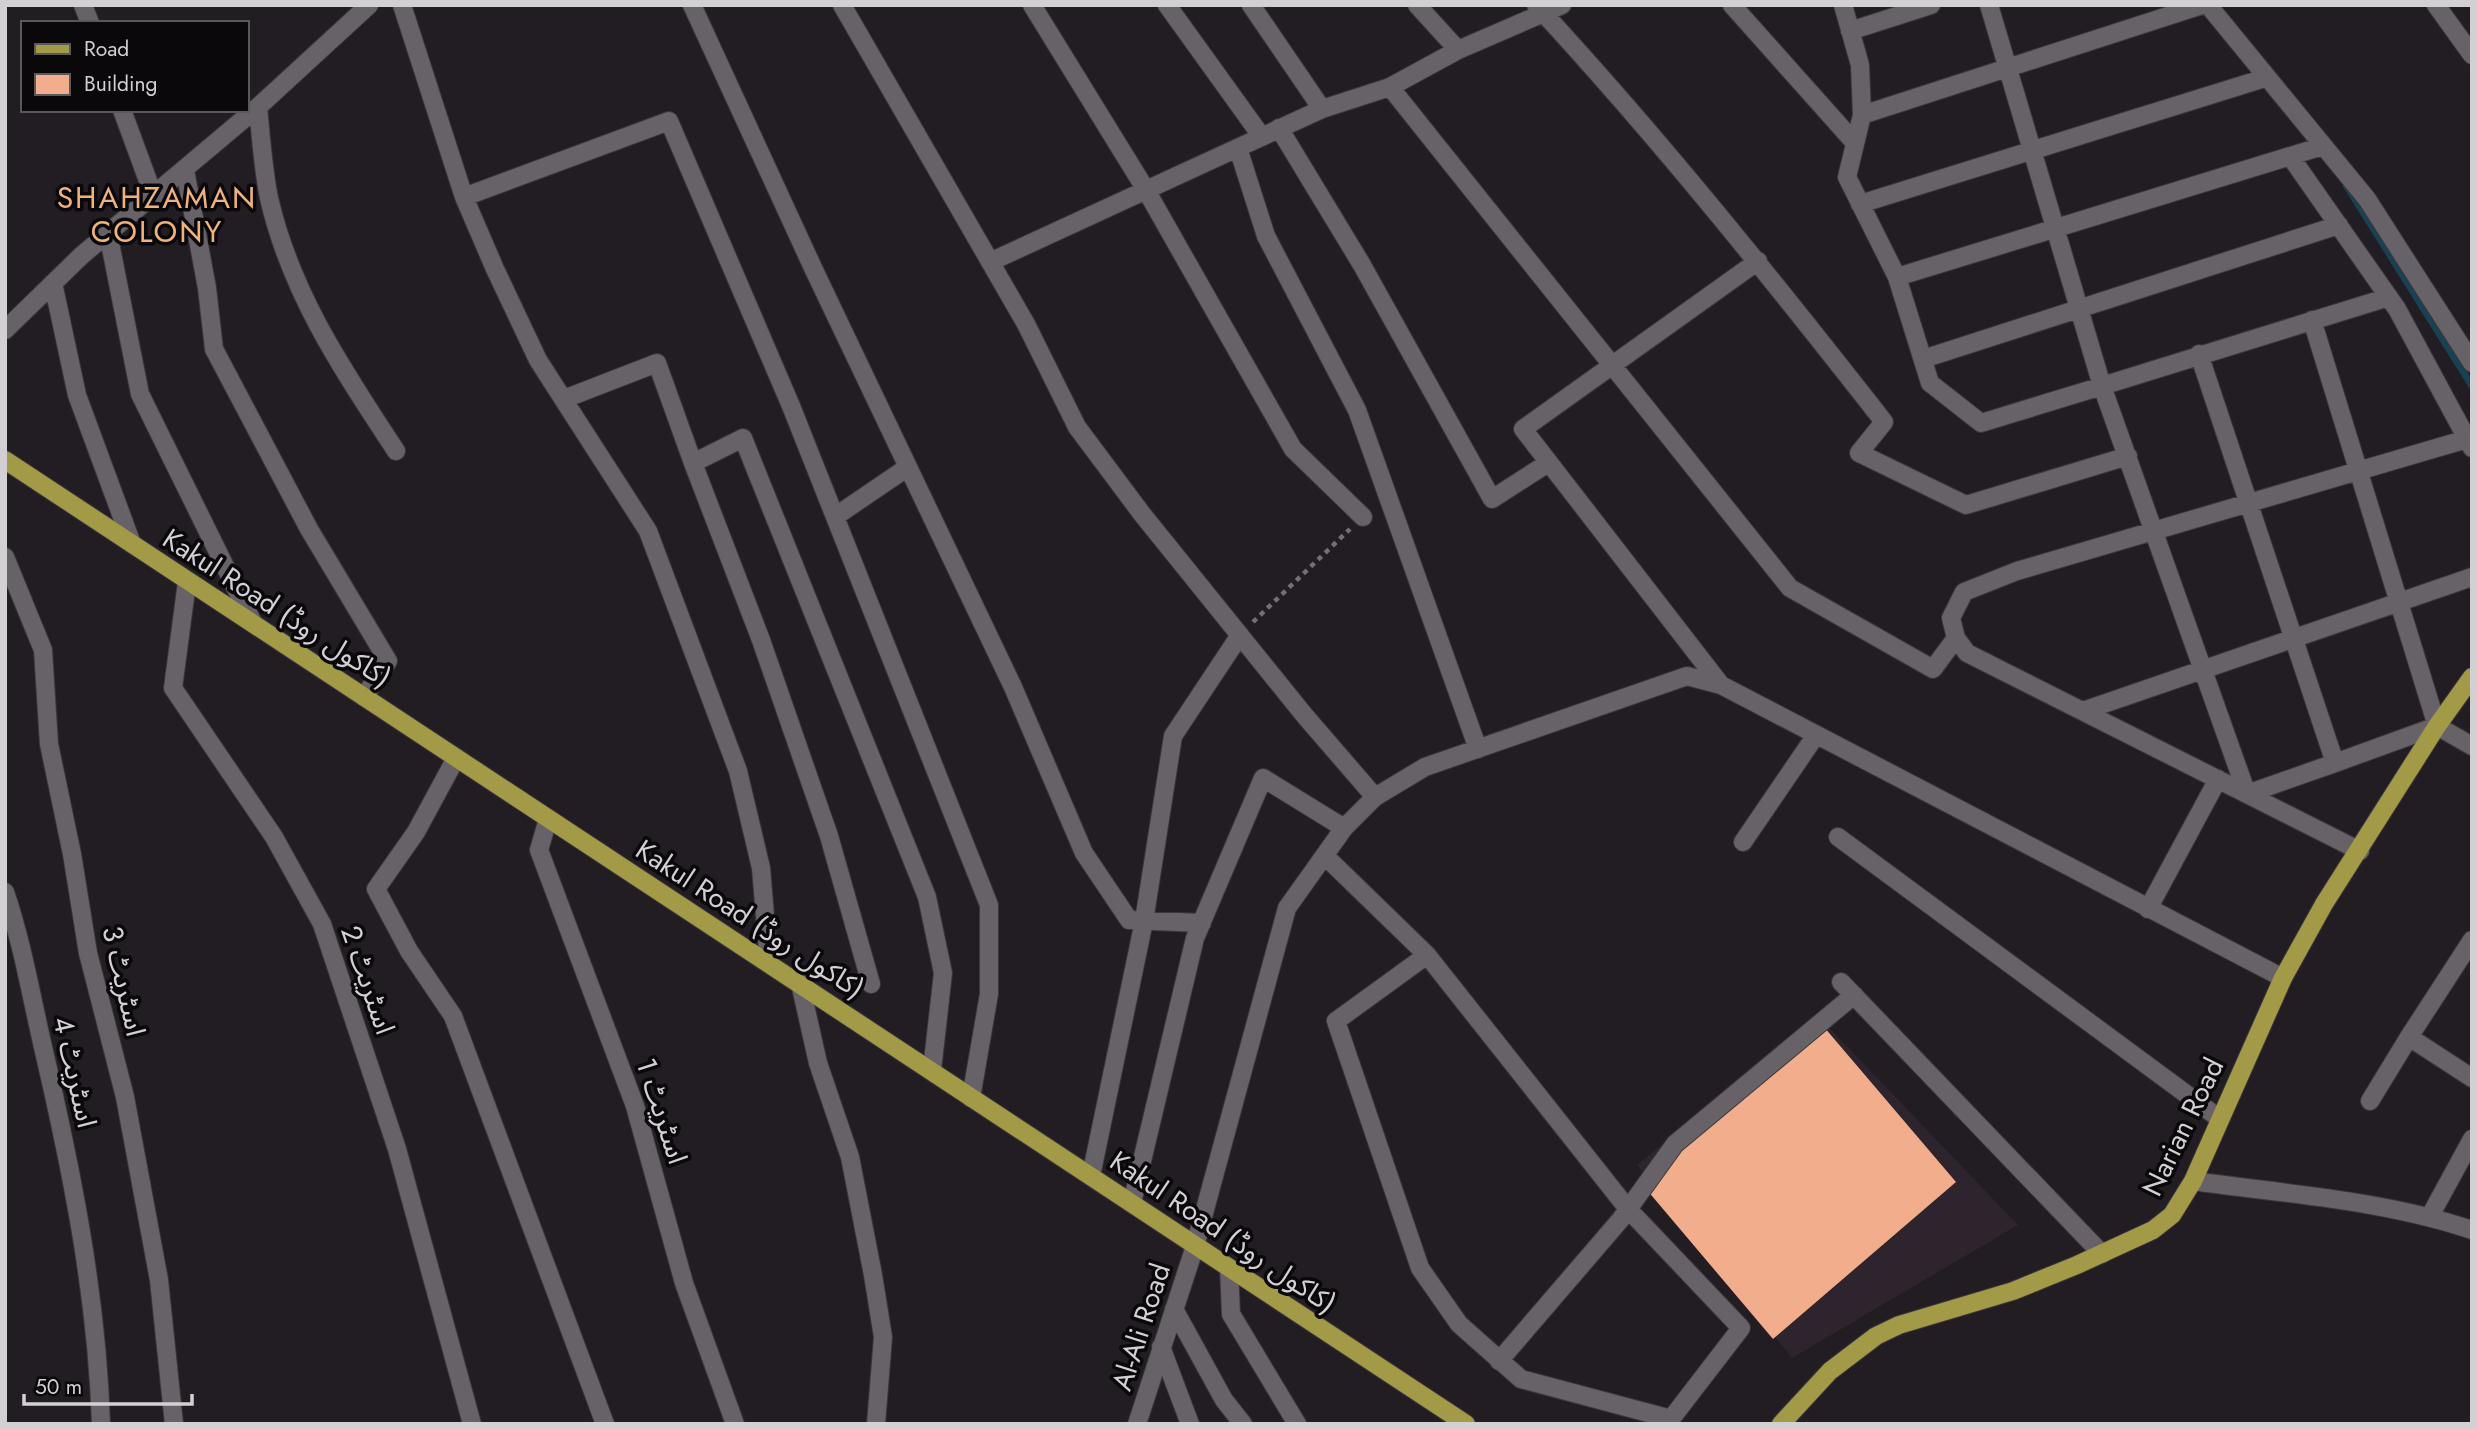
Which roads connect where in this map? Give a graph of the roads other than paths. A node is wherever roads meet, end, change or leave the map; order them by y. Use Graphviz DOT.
graph roads {
  1 [pos="369,5"];
  2 [pos="402,5"];
  3 [pos="692,5"];
  4 [pos="842,5"];
  5 [pos="1032,5"];
  6 [pos="1167,5"];
  7 [pos="1251,5"];
  8 [pos="1417,5"];
  9 [pos="1562,5"];
  10 [pos="1732,5"];
  11 [pos="1843,5"];
  12 [pos="1931,5"];
  13 [pos="1989,5"];
  14 [pos="2202,5"];
  15 [pos="2208,5"];
  16 [pos="2436,5"];
  17 [pos="1539,9"];
  18 [pos="1850,31"];
  19 [pos="1458,50"];
  20 [pos="2472,55"];
  21 [pos="2007,67"];
  22 [pos="2265,78"];
  23 [pos="1390,87"];
  24 [pos="258,107"];
  25 [pos="1322,108"];
  26 [pos="123,112"];
  27 [pos="1862,114"];
  28 [pos="1279,128"];
  29 [pos="1262,137"];
  30 [pos="1855,143"];
  31 [pos="2323,146"];
  32 [pos="1238,148"];
  33 [pos="2031,150"];
  34 [pos="2290,156"];
  35 [pos="185,170"];
  36 [pos="1146,190"];
  37 [pos="154,197"];
  38 [pos="464,197"];
  39 [pos="1860,204"];
  40 [pos="2339,225"];
  41 [pos="2054,229"];
  42 [pos="108,233"];
  43 [pos="1758,261"];
  44 [pos="990,262"];
  45 [pos="1898,277"];
  46 [pos="53,283"];
  47 [pos="2389,297"];
  48 [pos="2078,308"];
  49 [pos="2312,320"];
  50 [pos="5,330"];
  51 [pos="2199,354"];
  52 [pos="1923,359"];
  53 [pos="2472,363"];
  54 [pos="1613,367"];
  55 [pos="2102,386"];
  56 [pos="564,398"];
  57 [pos="2469,444"];
  58 [pos="396,451"];
  59 [pos="2127,456"];
  60 [pos="5,460"];
  61 [pos="693,463"];
  62 [pos="1548,463"];
  63 [pos="908,467"];
  64 [pos="2358,472"];
  65 [pos="2246,504"];
  66 [pos="836,516"];
  67 [pos="1363,517"];
  68 [pos="2155,531"];
  69 [pos="131,544"];
  70 [pos="5,557"];
  71 [pos="2472,577"];
  72 [pos="187,582"];
  73 [pos="2399,601"];
  74 [pos="253,624"];
  75 [pos="1240,635"];
  76 [pos="1956,638"];
  77 [pos="2293,641"];
  78 [pos="2204,671"];
  79 [pos="2472,677"];
  80 [pos="1721,685"];
  81 [pos="364,697"];
  82 [pos="2083,711"];
  83 [pos="2437,726"];
  84 [pos="1816,735"];
  85 [pos="2472,746"];
  86 [pos="1478,748"];
  87 [pos="456,758"];
  88 [pos="2335,763"];
  89 [pos="2218,779"];
  90 [pos="2247,794"];
  91 [pos="1375,797"];
  92 [pos="548,819"];
  93 [pos="1344,828"];
  94 [pos="1838,837"];
  95 [pos="1743,842"];
  96 [pos="2360,851"];
  97 [pos="1325,856"];
  98 [pos="5,892"];
  99 [pos="2148,909"];
  100 [pos="1144,921"];
  101 [pos="1202,923"];
  102 [pos="2472,940"];
  103 [pos="1427,955"];
  104 [pos="769,963"];
  105 [pos="2283,978"];
  106 [pos="1841,982"];
  107 [pos="800,983"];
  108 [pos="871,984"];
  109 [pos="1854,995"];
  110 [pos="2409,1037"];
  111 [pos="932,1070"];
  112 [pos="2472,1078"];
  113 [pos="971,1098"];
  114 [pos="2370,1101"];
  115 [pos="2220,1119"];
  116 [pos="2472,1139"];
  117 [pos="1091,1176"];
  118 [pos="2193,1181"];
  119 [pos="1132,1203"];
  120 [pos="1629,1209"];
  121 [pos="2430,1216"];
  122 [pos="2472,1230"];
  123 [pos="1195,1247"];
  124 [pos="2102,1254"];
  125 [pos="1229,1268"];
  126 [pos="1174,1309"];
  127 [pos="1161,1347"];
  128 [pos="1499,1361"];
  129 [pos="101,1424"];
  130 [pos="174,1424"];
  131 [pos="472,1424"];
  132 [pos="605,1424"];
  133 [pos="734,1424"];
  134 [pos="876,1424"];
  135 [pos="1137,1424"];
  136 [pos="1190,1424"];
  137 [pos="1243,1424"];
  138 [pos="1297,1424"];
  139 [pos="1466,1424"];
  140 [pos="1782,1424"];
  1 -- 24 [label="street"];
  2 -- 38 [label="street"];
  3 -- 63 [label="street"];
  4 -- 44 [label="street"];
  5 -- 36 [label="street"];
  6 -- 29 [label="street"];
  7 -- 25 [label="street"];
  8 -- 19 [label="street"];
  9 -- 17 [label="street"];
  10 -- 30 [label="street"];
  11 -- 18 [label="street"];
  12 -- 18 [label="street"];
  13 -- 21 [label="street"];
  14 -- 21 [label="street"];
  15 -- 22 [label="street"];
  16 -- 20 [label="street"];
  17 -- 19 [label="street"];
  17 -- 43 [label="street"];
  18 -- 27 [label="street"];
  19 -- 23 [label="street"];
  21 -- 27 [label="street"];
  21 -- 33 [label="street"];
  22 -- 31 [label="street"];
  22 -- 33 [label="street"];
  23 -- 25 [label="street"];
  23 -- 54 [label="street"];
  24 -- 35 [label="street"];
  24 -- 58 [label="street"];
  25 -- 28 [label="street"];
  26 -- 37 [label="street"];
  27 -- 30 [label="street"];
  28 -- 29 [label="street"];
  28 -- 62 [label="street"];
  29 -- 32 [label="street"];
  30 -- 39 [label="street"];
  31 -- 34 [label="street"];
  31 -- 53 [label="street"];
  32 -- 36 [label="street"];
  32 -- 86 [label="street"];
  33 -- 39 [label="street"];
  33 -- 41 [label="street"];
  34 -- 40 [label="street"];
  34 -- 41 [label="street"];
  35 -- 37 [label="street"];
  35 -- 81 [label="street"];
  36 -- 44 [label="street"];
  36 -- 67 [label="street"];
  37 -- 42 [label="street"];
  38 -- 56 [label="street"];
  38 -- 66 [label="street"];
  39 -- 45 [label="street"];
  40 -- 47 [label="street"];
  40 -- 48 [label="street"];
  41 -- 45 [label="street"];
  41 -- 48 [label="street"];
  42 -- 46 [label="street"];
  42 -- 74 [label="street"];
  43 -- 54 [label="street"];
  43 -- 59 [label="street"];
  44 -- 75 [label="street"];
  45 -- 52 [label="street"];
  46 -- 50 [label="street"];
  46 -- 69 [label="street"];
  47 -- 49 [label="street"];
  47 -- 57 [label="street"];
  48 -- 52 [label="street"];
  48 -- 55 [label="street"];
  49 -- 51 [label="street"];
  49 -- 64 [label="street"];
  51 -- 55 [label="street"];
  51 -- 65 [label="street"];
  52 -- 55 [label="street"];
  54 -- 62 [label="street"];
  54 -- 76 [label="street"];
  55 -- 59 [label="street"];
  56 -- 61 [label="street"];
  56 -- 104 [label="street"];
  57 -- 64 [label="street"];
  59 -- 68 [label="street"];
  60 -- 69 [label="main road, Kakul Road (کاکول روڈ)"];
  61 -- 108 [label="street"];
  61 -- 111 [label="street"];
  62 -- 80 [label="street"];
  63 -- 66 [label="street"];
  63 -- 100 [label="street"];
  64 -- 65 [label="street"];
  64 -- 73 [label="street"];
  65 -- 68 [label="street"];
  65 -- 77 [label="street"];
  66 -- 113 [label="street"];
  68 -- 76 [label="street"];
  68 -- 78 [label="street"];
  69 -- 72 [label="main road, Kakul Road (کاکول روڈ)"];
  70 -- 130 [label="street, اسٹریٹ 3"];
  71 -- 73 [label="street"];
  72 -- 74 [label="main road, Kakul Road (کاکول روڈ)"];
  72 -- 131 [label="street, اسٹریٹ 2"];
  73 -- 77 [label="street"];
  73 -- 83 [label="street"];
  74 -- 81 [label="main road, Kakul Road (کاکول روڈ)"];
  75 -- 91 [label="street"];
  75 -- 100 [label="street"];
  76 -- 82 [label="street"];
  77 -- 78 [label="street"];
  77 -- 88 [label="street"];
  78 -- 82 [label="street"];
  78 -- 90 [label="street"];
  79 -- 83 [label="main road, Narian Road"];
  80 -- 84 [label="street"];
  80 -- 86 [label="street, Al-Ali Road"];
  81 -- 87 [label="main road, Kakul Road (کاکول روڈ)"];
  82 -- 89 [label="street"];
  83 -- 85 [label="street"];
  83 -- 88 [label="street"];
  83 -- 96 [label="main road, Narian Road"];
  84 -- 95 [label="street"];
  84 -- 99 [label="street"];
  86 -- 91 [label="street, Al-Ali Road"];
  87 -- 92 [label="main road, Kakul Road (کاکول روڈ)"];
  87 -- 132 [label="street"];
  88 -- 90 [label="street"];
  89 -- 90 [label="street"];
  89 -- 99 [label="street"];
  90 -- 96 [label="street"];
  91 -- 93 [label="street, Al-Ali Road"];
  92 -- 104 [label="main road, Kakul Road (کاکول روڈ)"];
  92 -- 133 [label="street, اسٹریٹ 1"];
  93 -- 97 [label="street, Al-Ali Road"];
  93 -- 101 [label="street"];
  94 -- 115 [label="street"];
  96 -- 105 [label="main road, Narian Road"];
  97 -- 103 [label="street"];
  97 -- 123 [label="street, Al-Ali Road"];
  98 -- 129 [label="street, اسٹریٹ 4"];
  99 -- 105 [label="street"];
  100 -- 101 [label="street"];
  100 -- 117 [label="street"];
  101 -- 119 [label="street"];
  102 -- 110 [label="street"];
  103 -- 120 [label="street"];
  103 -- 128 [label="street"];
  104 -- 107 [label="main road, Kakul Road (کاکول روڈ)"];
  105 -- 115 [label="main road, Narian Road"];
  106 -- 109 [label="street"];
  107 -- 111 [label="main road, Kakul Road (کاکول روڈ)"];
  107 -- 134 [label="street"];
  109 -- 120 [label="street"];
  109 -- 124 [label="street"];
  110 -- 112 [label="street"];
  110 -- 114 [label="street"];
  111 -- 113 [label="main road, Kakul Road (کاکول روڈ)"];
  113 -- 117 [label="main road, Kakul Road (کاکول روڈ)"];
  115 -- 118 [label="main road, Narian Road"];
  116 -- 121 [label="street"];
  117 -- 119 [label="main road, Kakul Road (کاکول روڈ)"];
  118 -- 121 [label="street"];
  118 -- 124 [label="main road, Narian Road"];
  119 -- 123 [label="main road, Kakul Road (کاکول روڈ)"];
  120 -- 128 [label="street"];
  120 -- 128 [label="street"];
  121 -- 122 [label="street"];
  123 -- 125 [label="main road, Kakul Road (کاکول روڈ)"];
  123 -- 126 [label="street, Al-Ali Road"];
  124 -- 140 [label="main road, Narian Road"];
  125 -- 138 [label="street"];
  125 -- 139 [label="main road, Kakul Road (کاکول روڈ)"];
  126 -- 127 [label="street, Al-Ali Road"];
  126 -- 137 [label="street"];
  127 -- 135 [label="street, Al-Ali Road"];
  127 -- 136 [label="street"];
}
